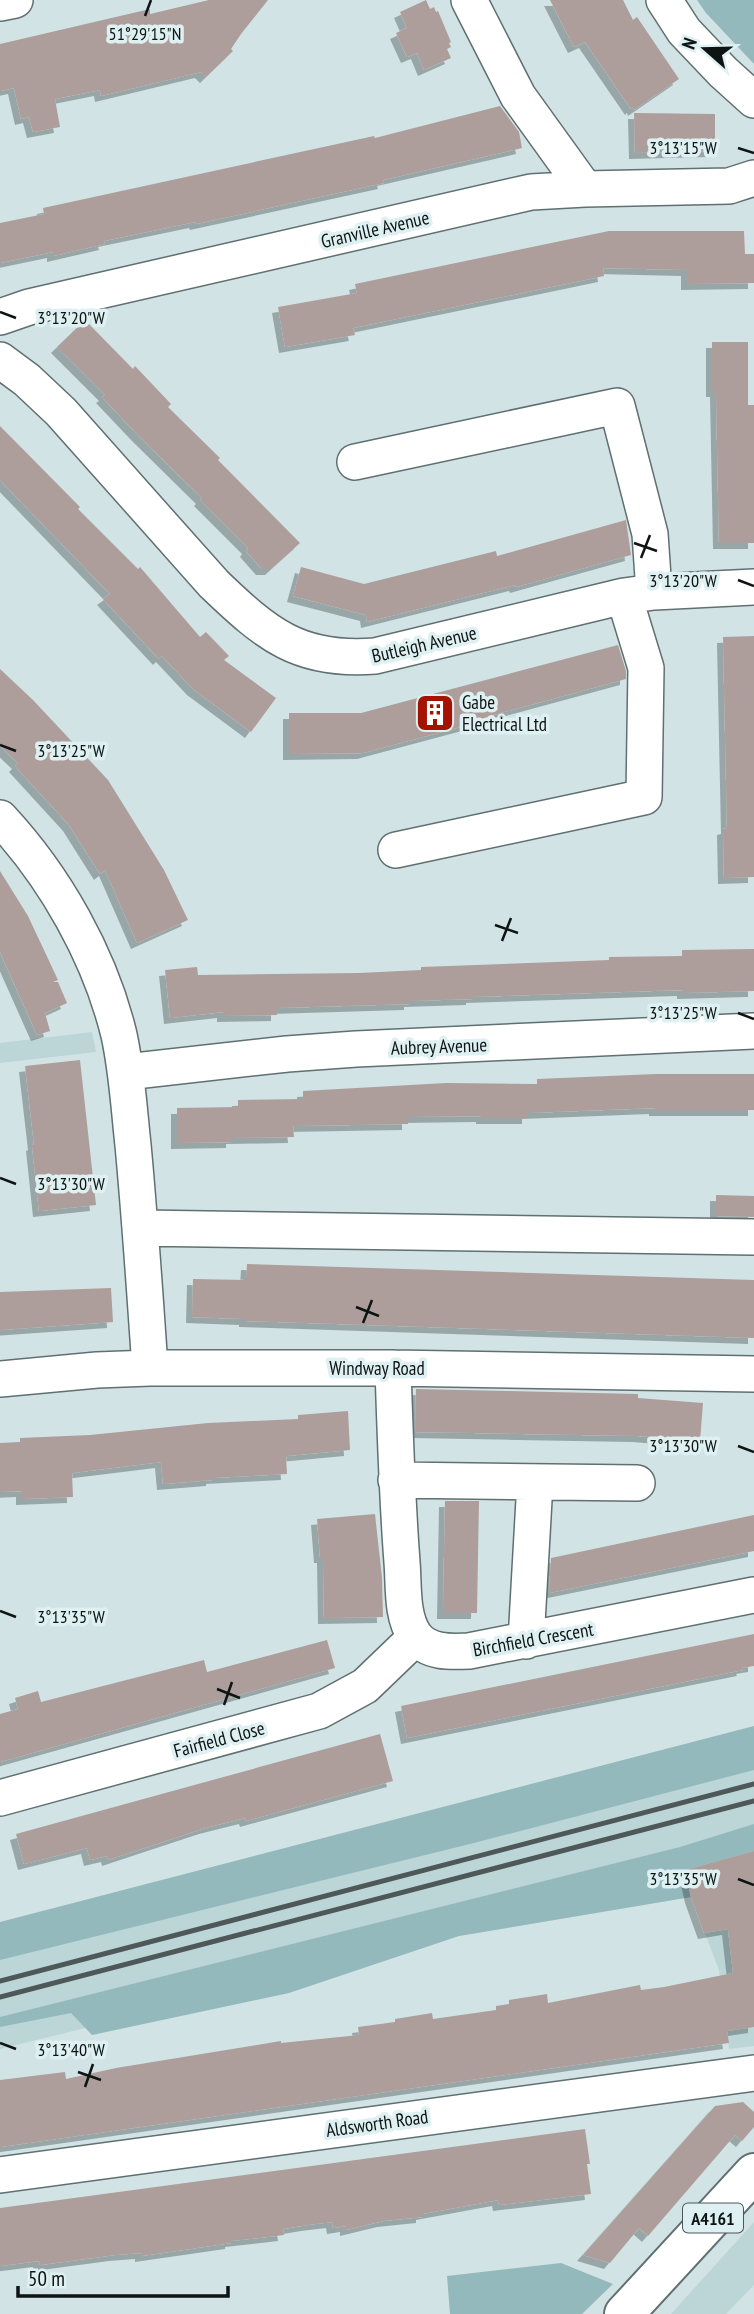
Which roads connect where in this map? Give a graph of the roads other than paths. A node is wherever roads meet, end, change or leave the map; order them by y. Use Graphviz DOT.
graph roads {
  1 [pos="15,0"];
  2 [pos="469,0"];
  3 [pos="664,0"];
  4 [pos="0,3"];
  5 [pos="754,100"];
  6 [pos="754,178"];
  7 [pos="585,189"];
  8 [pos="0,317"];
  9 [pos="0,360"];
  10 [pos="355,462"];
  11 [pos="754,587"];
  12 [pos="639,594"];
  13 [pos="0,818"];
  14 [pos="396,850"];
  15 [pos="754,1031"];
  16 [pos="125,1072"];
  17 [pos="141,1228"];
  18 [pos="754,1237"];
  19 [pos="150,1368"];
  20 [pos="393,1368"];
  21 [pos="754,1374"];
  22 [pos="0,1379"];
  23 [pos="396,1480"];
  24 [pos="535,1482"];
  25 [pos="637,1483"];
  26 [pos="754,1595"];
  27 [pos="416,1637"];
  28 [pos="526,1641"];
  29 [pos="0,1798"];
  30 [pos="754,2073"];
  31 [pos="754,2173"];
  32 [pos="0,2175"];
  33 [pos="624,2314"];
  1 -- 4 [label="street"];
  2 -- 7 [label="street"];
  3 -- 5 [label="street"];
  6 -- 7 [label="street, Granville Avenue"];
  7 -- 8 [label="street, Granville Avenue"];
  9 -- 12 [label="street, Butleigh Avenue"];
  10 -- 12 [label="street"];
  11 -- 12 [label="street, Butleigh Avenue"];
  12 -- 14 [label="street"];
  13 -- 16 [label="street"];
  15 -- 16 [label="street, Aubrey Avenue"];
  16 -- 17 [label="street"];
  17 -- 18 [label="street"];
  17 -- 19 [label="street"];
  19 -- 20 [label="street, Windway Road"];
  19 -- 22 [label="street, Windway Road"];
  20 -- 21 [label="street, Windway Road"];
  20 -- 23 [label="street"];
  23 -- 24 [label="street"];
  23 -- 27 [label="street"];
  24 -- 25 [label="street"];
  24 -- 28 [label="street"];
  26 -- 28 [label="street, Birchfield Crescent"];
  27 -- 28 [label="street, Birchfield Crescent"];
  27 -- 29 [label="street, Fairfield Close"];
  30 -- 32 [label="street, Aldsworth Road"];
  31 -- 33 [label="main road, A4161"];
}
